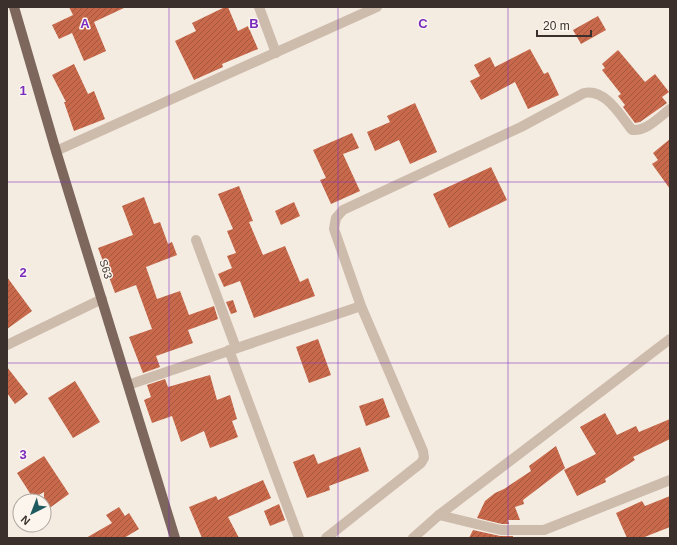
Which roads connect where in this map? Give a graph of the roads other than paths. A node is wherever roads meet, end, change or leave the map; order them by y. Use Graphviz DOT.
graph roads {
  1 [pos="14,7"];
  2 [pos="259,7"];
  3 [pos="377,7"];
  4 [pos="276,53"];
  5 [pos="670,109"];
  6 [pos="56,151"];
  7 [pos="196,240"];
  8 [pos="102,299"];
  9 [pos="361,306"];
  10 [pos="668,344"];
  11 [pos="7,346"];
  12 [pos="233,349"];
  13 [pos="128,385"];
  14 [pos="670,480"];
  15 [pos="439,515"];
  16 [pos="175,538"];
  17 [pos="299,538"];
  18 [pos="326,538"];
  19 [pos="413,538"];
  1 -- 6 [label="main road, S63"];
  2 -- 4 [label="street"];
  3 -- 4 [label="street"];
  4 -- 6 [label="street"];
  5 -- 9 [label="street"];
  6 -- 8 [label="main road, S63"];
  7 -- 12 [label="street"];
  8 -- 11 [label="street"];
  8 -- 13 [label="main road, S63"];
  9 -- 12 [label="street"];
  9 -- 18 [label="street"];
  10 -- 15 [label="street"];
  12 -- 13 [label="street"];
  12 -- 17 [label="street"];
  13 -- 16 [label="main road, S63"];
  14 -- 15 [label="street"];
  15 -- 19 [label="street"];
}
